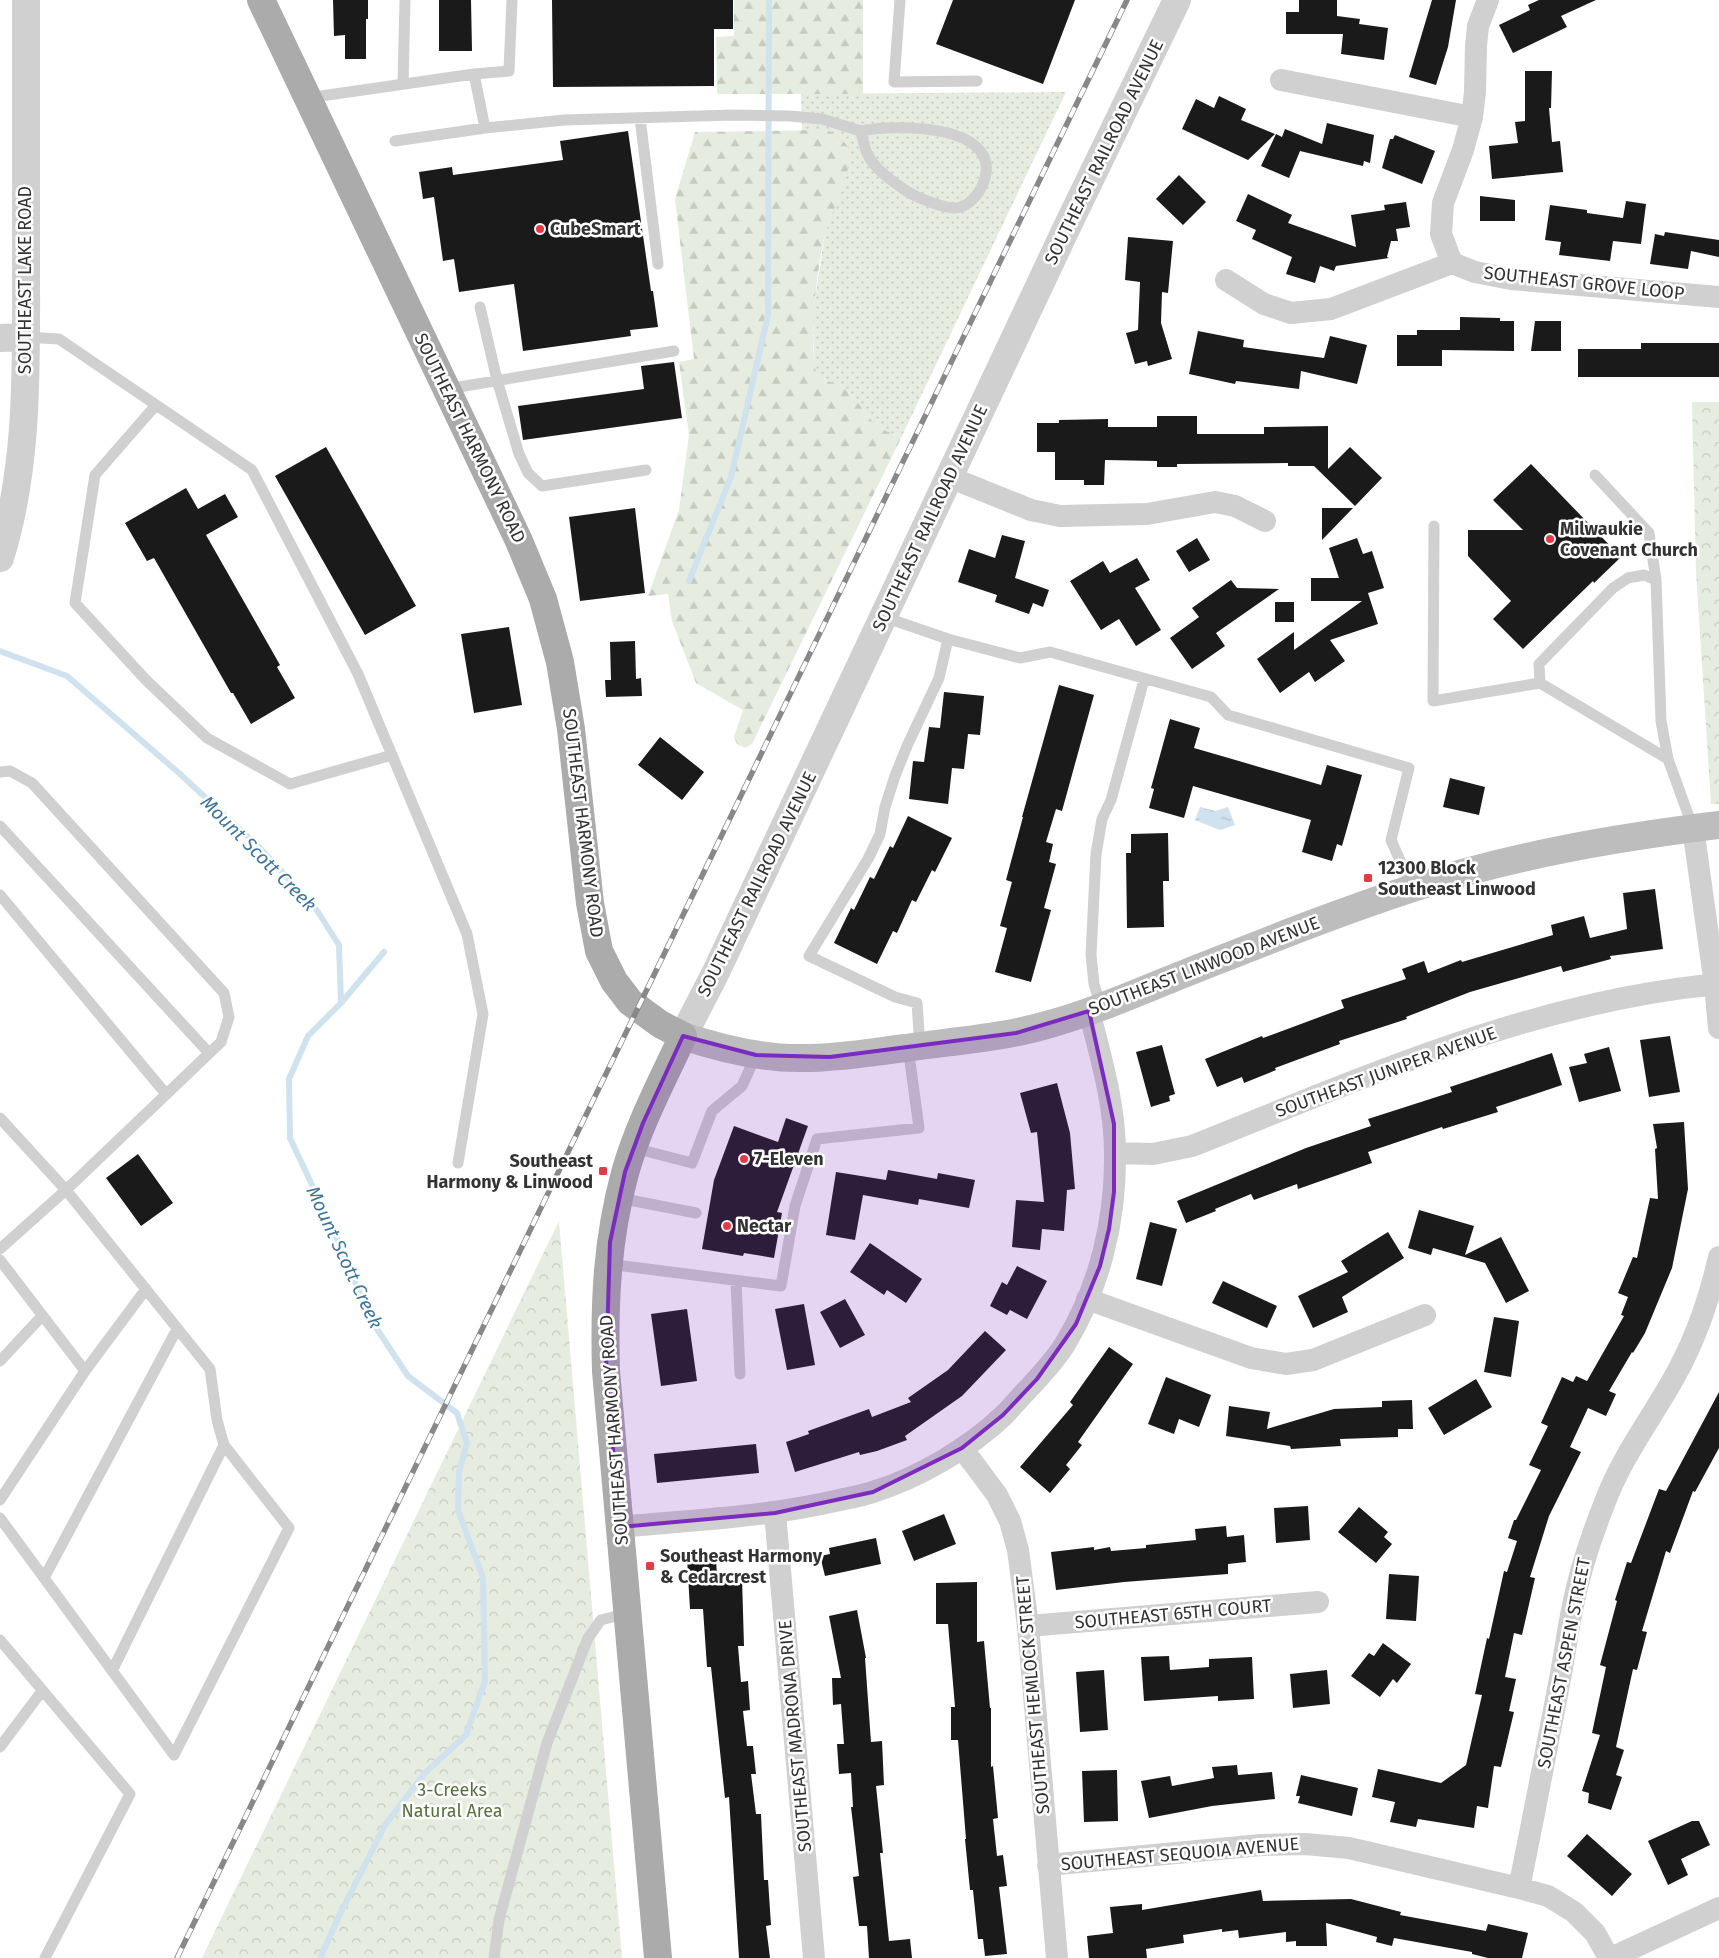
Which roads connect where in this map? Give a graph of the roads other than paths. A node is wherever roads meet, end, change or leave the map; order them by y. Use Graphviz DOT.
graph roads {
  1 [pos="26,0"];
  2 [pos="261,0"];
  3 [pos="405,0"];
  4 [pos="512,0"];
  5 [pos="900,0"];
  6 [pos="1177,0"];
  7 [pos="1488,0"];
  8 [pos="474,74"];
  9 [pos="1281,80"];
  10 [pos="977,81"];
  11 [pos="403,84"];
  12 [pos="307,98"];
  13 [pos="1472,117"];
  14 [pos="640,118"];
  15 [pos="485,128"];
  16 [pos="862,131"];
  17 [pos="395,140"];
  18 [pos="1452,263"];
  19 [pos="658,264"];
  20 [pos="1226,280"];
  21 [pos="1719,297"];
  22 [pos="480,307"];
  23 [pos="13,338"];
  24 [pos="674,351"];
  25 [pos="497,380"];
  26 [pos="447,389"];
  27 [pos="156,405"];
  28 [pos="646,470"];
  29 [pos="1595,475"];
  30 [pos="949,477"];
  31 [pos="1265,521"];
  32 [pos="1434,526"];
  33 [pos="0,558"];
  34 [pos="1656,580"];
  35 [pos="884,617"];
  36 [pos="948,639"];
  37 [pos="1144,680"];
  38 [pos="1540,683"];
  39 [pos="392,755"];
  40 [pos="1668,759"];
  41 [pos="0,772"];
  42 [pos="0,826"];
  43 [pos="1706,827"];
  44 [pos="1412,888"];
  45 [pos="0,895"];
  46 [pos="1717,984"];
  47 [pos="1095,1009"];
  48 [pos="1719,1028"];
  49 [pos="683,1036"];
  50 [pos="914,1046"];
  51 [pos="209,1053"];
  52 [pos="756,1055"];
  53 [pos="166,1094"];
  54 [pos="0,1118"];
  55 [pos="634,1148"];
  56 [pos="1115,1153"];
  57 [pos="458,1163"];
  58 [pos="66,1190"];
  59 [pos="619,1198"];
  60 [pos="696,1213"];
  61 [pos="0,1249"];
  62 [pos="1719,1257"];
  63 [pos="0,1260"];
  64 [pos="608,1264"];
  65 [pos="736,1281"];
  66 [pos="146,1289"];
  67 [pos="1088,1299"];
  68 [pos="1425,1315"];
  69 [pos="42,1316"];
  70 [pos="177,1329"];
  71 [pos="0,1360"];
  72 [pos="85,1371"];
  73 [pos="740,1374"];
  74 [pos="224,1444"];
  75 [pos="962,1448"];
  76 [pos="0,1500"];
  77 [pos="775,1513"];
  78 [pos="0,1518"];
  79 [pos="620,1527"];
  80 [pos="44,1578"];
  81 [pos="1318,1602"];
  82 [pos="628,1613"];
  83 [pos="1028,1626"];
  84 [pos="0,1640"];
  85 [pos="112,1671"];
  86 [pos="42,1691"];
  87 [pos="0,1747"];
  88 [pos="1048,1865"];
  89 [pos="1519,1888"];
  90 [pos="1719,1908"];
  91 [pos="45,1958"];
  92 [pos="494,1958"];
  93 [pos="658,1958"];
  94 [pos="814,1958"];
  95 [pos="1057,1958"];
  96 [pos="1610,1958"];
  1 -- 23 [label="street, SOUTHEAST LAKE ROAD"];
  2 -- 12 [label="main road, SOUTHEAST HARMONY ROAD"];
  3 -- 11 [label="lane"];
  4 -- 8 [label="lane"];
  5 -- 10 [label="lane"];
  6 -- 30 [label="street, SOUTHEAST RAILROAD AVENUE"];
  7 -- 13 [label="street"];
  8 -- 11 [label="lane"];
  8 -- 15 [label="lane"];
  9 -- 13 [label="street"];
  11 -- 12 [label="lane"];
  12 -- 26 [label="main road, SOUTHEAST HARMONY ROAD"];
  13 -- 18 [label="street"];
  14 -- 15 [label="lane"];
  14 -- 16 [label="lane"];
  14 -- 19 [label="lane"];
  15 -- 17 [label="lane"];
  16 -- 16 [label="lane"];
  18 -- 20 [label="street"];
  18 -- 21 [label="street, SOUTHEAST GROVE LOOP"];
  22 -- 25 [label="lane"];
  23 -- 27 [label="lane"];
  23 -- 33 [label="street, SOUTHEAST LAKE ROAD"];
  24 -- 25 [label="lane"];
  25 -- 26 [label="lane"];
  25 -- 28 [label="lane"];
  26 -- 49 [label="main road, SOUTHEAST HARMONY ROAD"];
  27 -- 39 [label="lane"];
  27 -- 39 [label="lane"];
  29 -- 34 [label="lane"];
  30 -- 31 [label="street"];
  30 -- 35 [label="street, SOUTHEAST RAILROAD AVENUE"];
  32 -- 38 [label="lane"];
  34 -- 38 [label="lane"];
  34 -- 40 [label="lane"];
  35 -- 36 [label="lane"];
  35 -- 49 [label="street, SOUTHEAST RAILROAD AVENUE"];
  36 -- 37 [label="lane"];
  36 -- 50 [label="lane"];
  37 -- 44 [label="lane"];
  37 -- 47 [label="lane"];
  38 -- 40 [label="lane"];
  39 -- 57 [label="lane"];
  40 -- 43 [label="lane"];
  41 -- 51 [label="lane"];
  42 -- 51 [label="lane"];
  43 -- 44 [label="main road, SOUTHEAST LINWOOD AVENUE"];
  43 -- 46 [label="street"];
  44 -- 47 [label="main road, SOUTHEAST LINWOOD AVENUE"];
  45 -- 53 [label="lane"];
  46 -- 48 [label="street"];
  46 -- 56 [label="street, SOUTHEAST JUNIPER AVENUE"];
  47 -- 50 [label="main road, SOUTHEAST LINWOOD AVENUE"];
  47 -- 56 [label="street"];
  49 -- 52 [label="main road, SOUTHEAST LINWOOD AVENUE"];
  49 -- 55 [label="main road, SOUTHEAST HARMONY ROAD"];
  50 -- 52 [label="main road, SOUTHEAST LINWOOD AVENUE"];
  50 -- 65 [label="lane"];
  51 -- 53 [label="lane"];
  52 -- 55 [label="lane"];
  53 -- 58 [label="lane"];
  54 -- 58 [label="lane"];
  55 -- 59 [label="main road, SOUTHEAST HARMONY ROAD"];
  56 -- 67 [label="street"];
  58 -- 61 [label="lane"];
  58 -- 66 [label="lane"];
  59 -- 60 [label="lane"];
  59 -- 64 [label="main road, SOUTHEAST HARMONY ROAD"];
  62 -- 89 [label="street, SOUTHEAST ASPEN STREET"];
  63 -- 69 [label="lane"];
  64 -- 65 [label="lane"];
  64 -- 79 [label="main road, SOUTHEAST HARMONY ROAD"];
  65 -- 73 [label="lane"];
  66 -- 70 [label="lane"];
  66 -- 72 [label="lane"];
  67 -- 68 [label="street"];
  67 -- 75 [label="street"];
  69 -- 71 [label="lane"];
  69 -- 72 [label="lane"];
  70 -- 74 [label="lane"];
  70 -- 80 [label="lane"];
  72 -- 76 [label="lane"];
  74 -- 85 [label="lane"];
  74 -- 85 [label="lane"];
  75 -- 77 [label="street"];
  75 -- 83 [label="street, SOUTHEAST HEMLOCK STREET"];
  77 -- 79 [label="street"];
  77 -- 94 [label="street, SOUTHEAST MADRONA DRIVE"];
  78 -- 80 [label="lane"];
  79 -- 82 [label="main road, SOUTHEAST HARMONY ROAD"];
  80 -- 85 [label="lane"];
  81 -- 83 [label="street, SOUTHEAST 65TH COURT"];
  82 -- 92 [label="lane"];
  82 -- 93 [label="main road, SOUTHEAST HARMONY ROAD"];
  83 -- 88 [label="street, SOUTHEAST HEMLOCK STREET"];
  84 -- 86 [label="lane"];
  86 -- 87 [label="lane"];
  86 -- 91 [label="lane"];
  88 -- 89 [label="street, SOUTHEAST SEQUOIA AVENUE"];
  88 -- 95 [label="street, SOUTHEAST HEMLOCK STREET"];
  89 -- 96 [label="street, SOUTHEAST SEQUOIA AVENUE"];
  90 -- 96 [label="street"];
}
